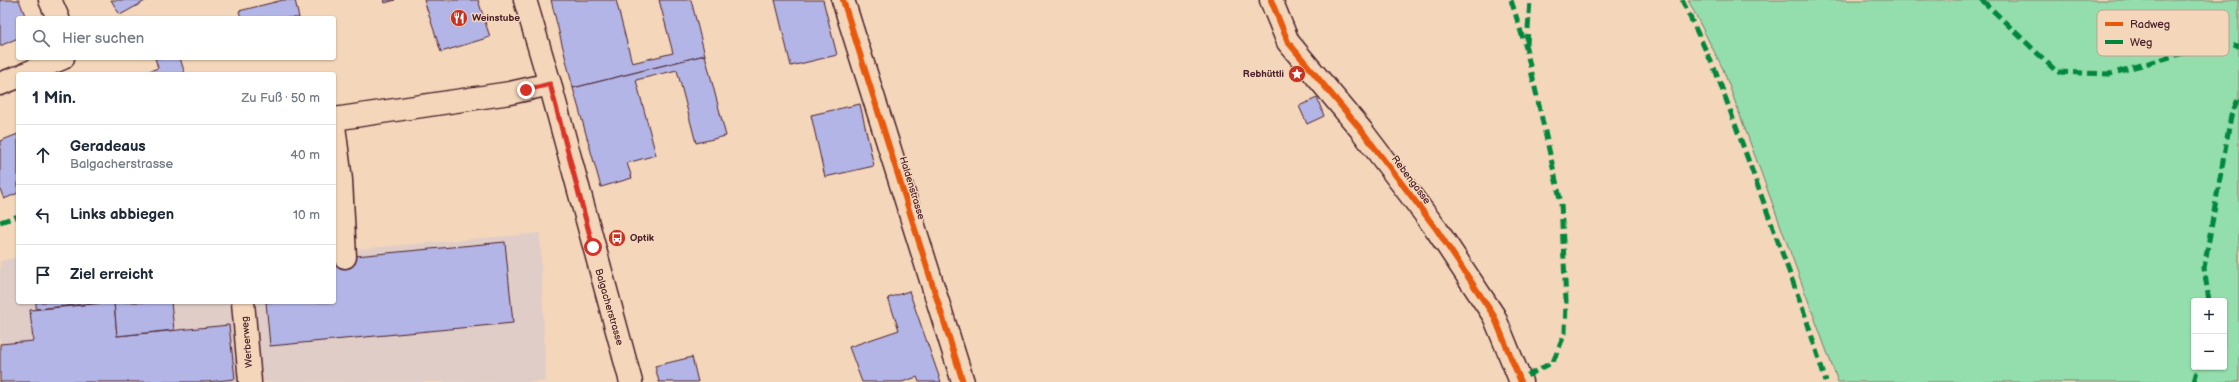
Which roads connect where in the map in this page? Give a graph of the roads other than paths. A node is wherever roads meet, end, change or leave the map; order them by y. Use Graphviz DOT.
graph roads {
  1 [pos="50,0"];
  2 [pos="524,0"];
  3 [pos="843,0"];
  4 [pos="1271,0"];
  5 [pos="57,16"];
  6 [pos="58,60"];
  7 [pos="30,72"];
  8 [pos="16,78"];
  9 [pos="0,84"];
  10 [pos="550,84"];
  11 [pos="336,119"];
  12 [pos="336,141"];
  13 [pos="345,257"];
  14 [pos="243,304"];
  15 [pos="250,382"];
  16 [pos="631,382"];
  17 [pos="963,382"];
  18 [pos="1521,382"];
  1 -- 5 [label="street"];
  2 -- 10 [label="street, Balgacherstrasse"];
  3 -- 17 [label="street, Haldenstrasse"];
  4 -- 18 [label="street, Rebengasse"];
  6 -- 7 [label="street"];
  8 -- 9 [label="street"];
  10 -- 11 [label="street"];
  10 -- 16 [label="street, Balgacherstrasse"];
  12 -- 13 [label="street"];
  14 -- 15 [label="street, Werberweg"];
}
